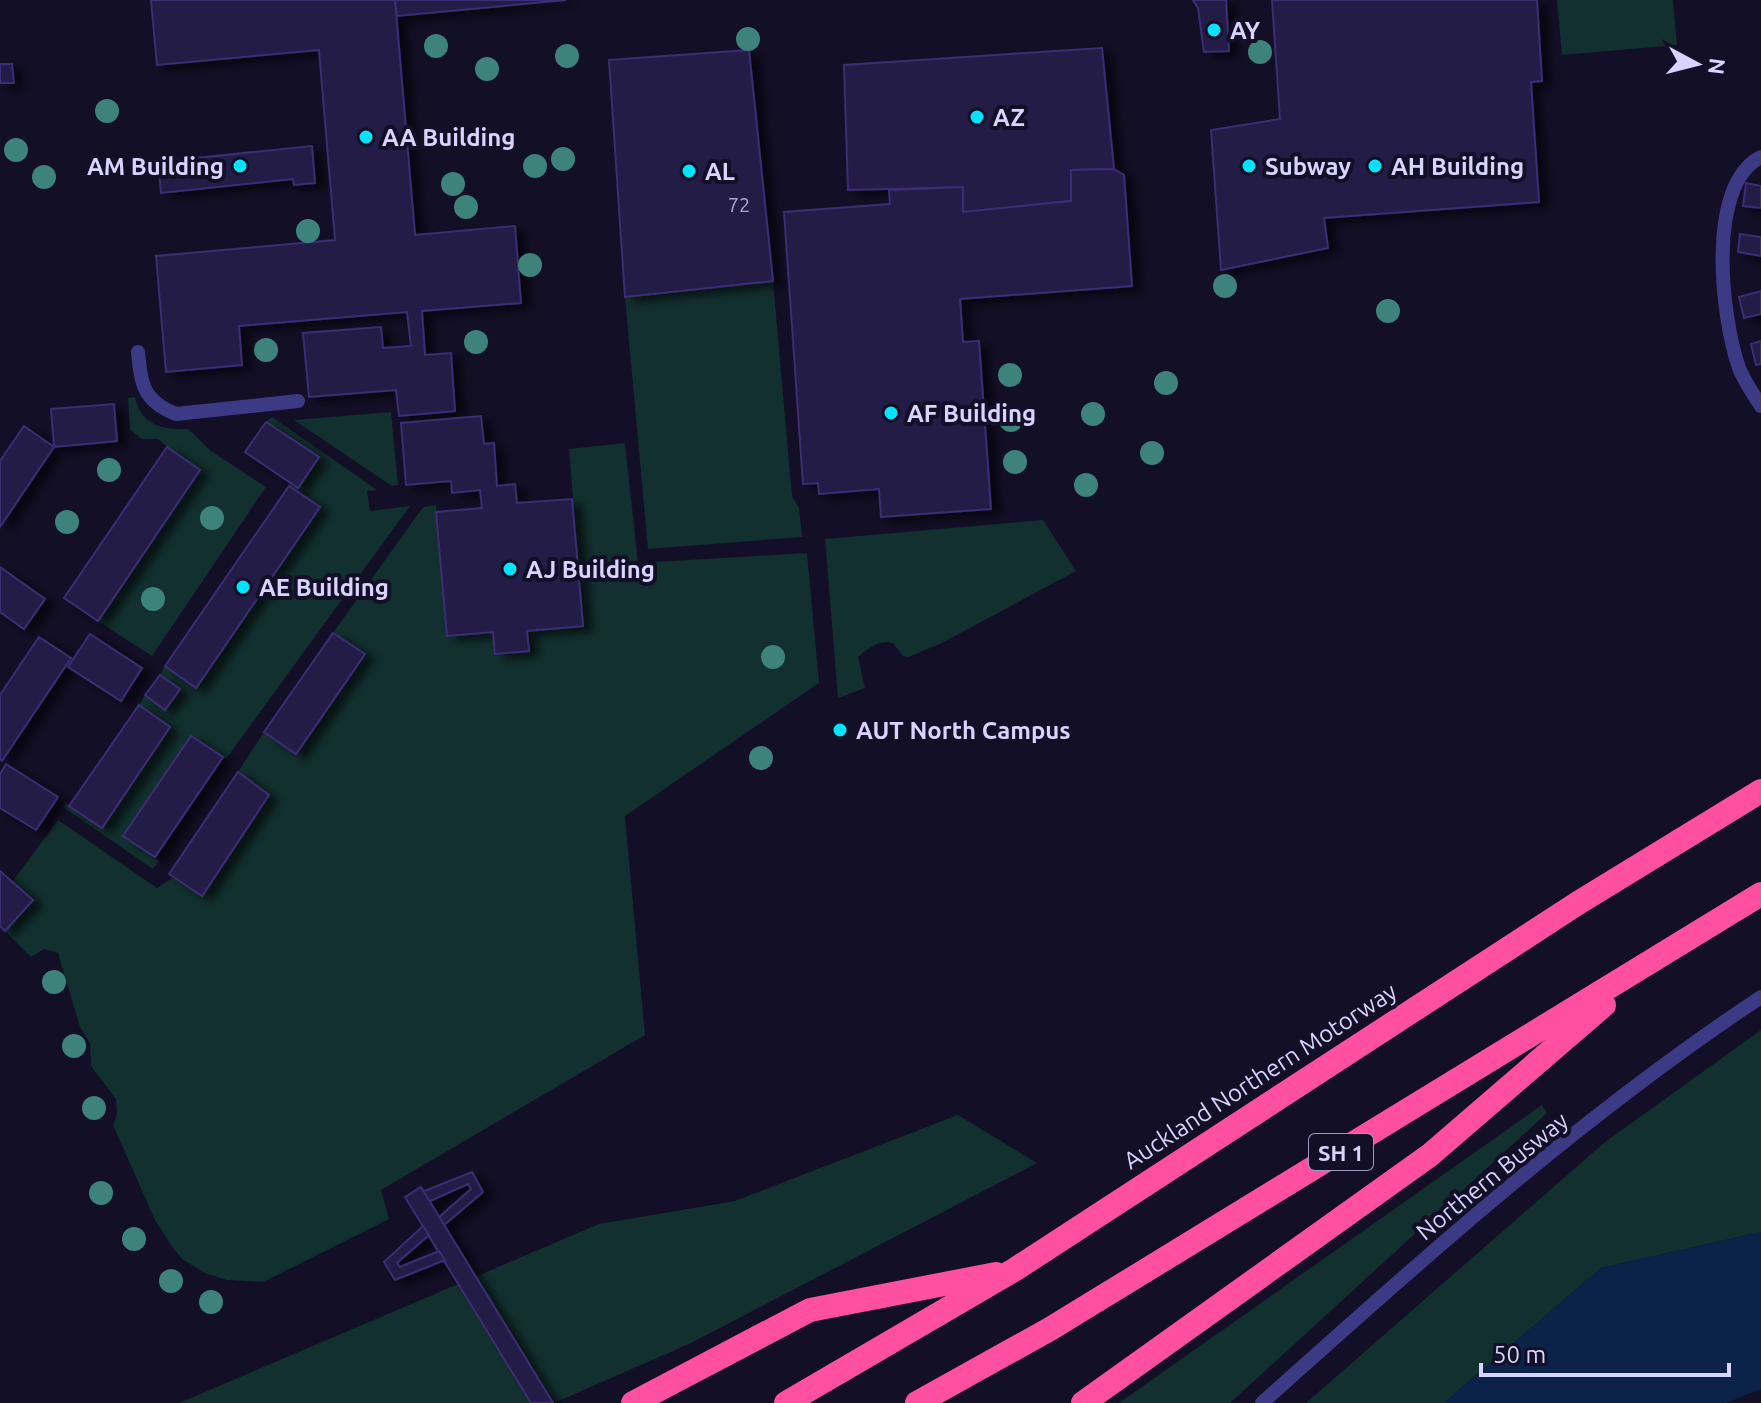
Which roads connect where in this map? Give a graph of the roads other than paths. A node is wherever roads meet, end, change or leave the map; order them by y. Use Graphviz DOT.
graph roads {
  1 [pos="1761,157"];
  2 [pos="138,352"];
  3 [pos="298,401"];
  4 [pos="1761,406"];
  5 [pos="1761,791"];
  6 [pos="1761,894"];
  7 [pos="1660,956"];
  8 [pos="1761,997"];
  9 [pos="1014,1270"];
  10 [pos="633,1403"];
  11 [pos="786,1403"];
  12 [pos="917,1403"];
  13 [pos="1083,1403"];
  14 [pos="1262,1403"];
  1 -- 4 [label="lane"];
  2 -- 3 [label="lane"];
  5 -- 9 [label="highway, Auckland Northern Motorway"];
  6 -- 7 [label="highway, SH 1"];
  7 -- 12 [label="highway, SH 1"];
  7 -- 13 [label="highway"];
  8 -- 14 [label="lane, Northern Busway"];
  9 -- 10 [label="highway"];
  9 -- 11 [label="highway, Auckland Northern Motorway"];
}
